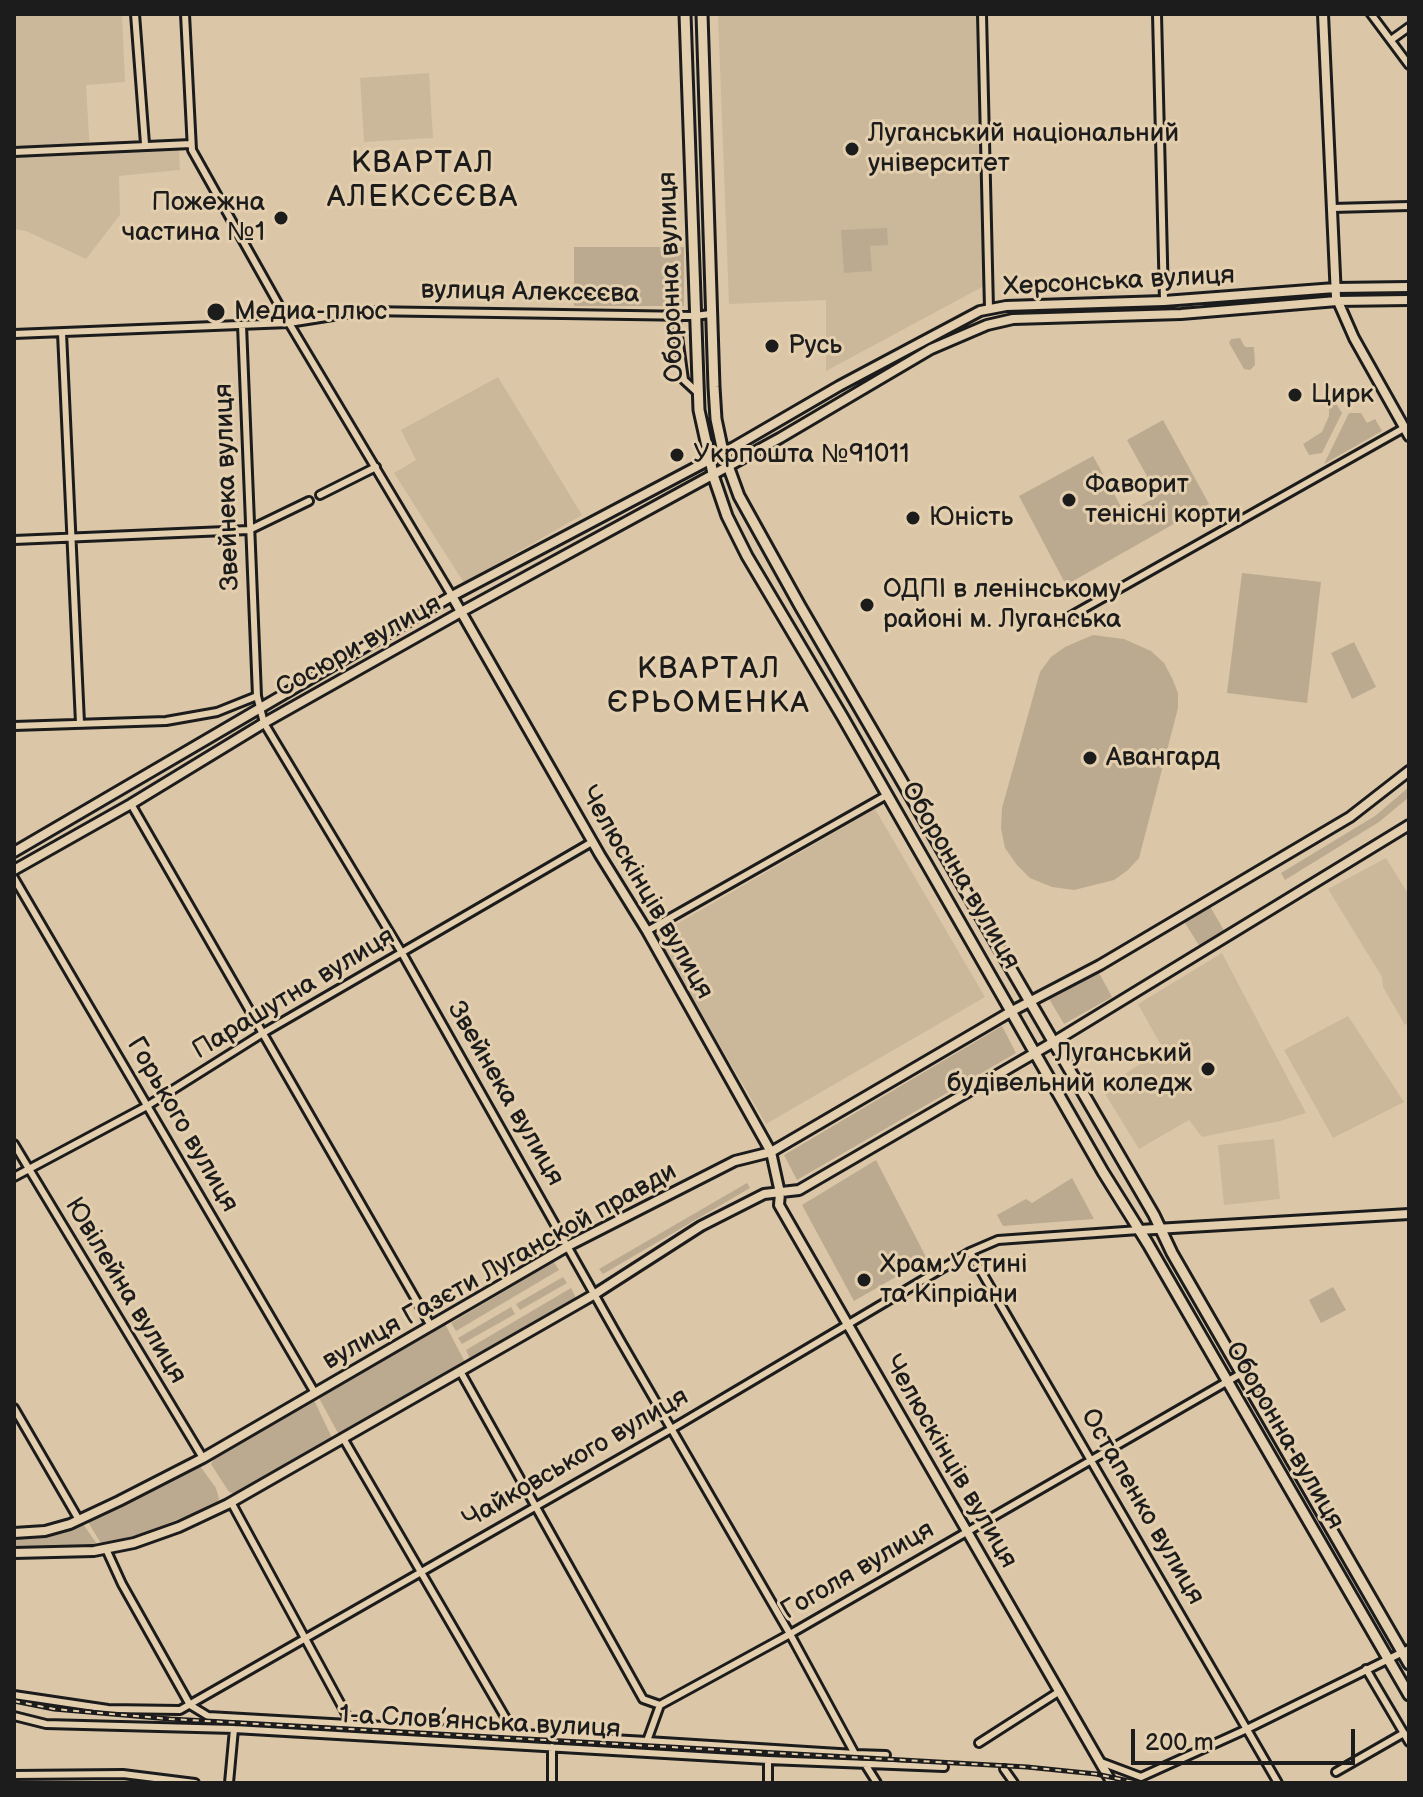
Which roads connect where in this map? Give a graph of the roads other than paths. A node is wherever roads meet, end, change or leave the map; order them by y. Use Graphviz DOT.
graph roads {
  1 [pos="135,14"];
  2 [pos="185,14"];
  3 [pos="685,14"];
  4 [pos="702,14"];
  5 [pos="982,14"];
  6 [pos="1157,14"];
  7 [pos="1323,14"];
  8 [pos="1371,14"];
  9 [pos="1409,27"];
  10 [pos="1391,40"];
  11 [pos="1409,65"];
  12 [pos="145,144"];
  13 [pos="191,144"];
  14 [pos="14,152"];
  15 [pos="1409,206"];
  16 [pos="1332,208"];
  17 [pos="1409,287"];
  18 [pos="1335,288"];
  19 [pos="1409,300"];
  20 [pos="1164,301"];
  21 [pos="1337,301"];
  22 [pos="989,309"];
  23 [pos="675,314"];
  24 [pos="710,314"];
  25 [pos="695,316"];
  26 [pos="289,323"];
  27 [pos="242,325"];
  28 [pos="62,333"];
  29 [pos="14,334"];
  30 [pos="698,393"];
  31 [pos="1406,432"];
  32 [pos="723,452"];
  33 [pos="709,459"];
  34 [pos="376,467"];
  35 [pos="728,467"];
  36 [pos="713,474"];
  37 [pos="320,495"];
  38 [pos="309,501"];
  39 [pos="249,530"];
  40 [pos="71,538"];
  41 [pos="14,540"];
  42 [pos="452,596"];
  43 [pos="461,612"];
  44 [pos="1060,622"];
  45 [pos="257,696"];
  46 [pos="260,709"];
  47 [pos="80,723"];
  48 [pos="264,723"];
  49 [pos="14,726"];
  50 [pos="1409,771"];
  51 [pos="888,794"];
  52 [pos="131,804"];
  53 [pos="1409,825"];
  54 [pos="592,842"];
  55 [pos="14,852"];
  56 [pos="14,870"];
  57 [pos="14,878"];
  58 [pos="647,931"];
  59 [pos="402,953"];
  60 [pos="1029,1002"];
  61 [pos="1012,1011"];
  62 [pos="263,1033"];
  63 [pos="1052,1043"];
  64 [pos="1035,1052"];
  65 [pos="147,1106"];
  66 [pos="14,1144"];
  67 [pos="771,1152"];
  68 [pos="28,1169"];
  69 [pos="14,1177"];
  70 [pos="780,1193"];
  71 [pos="1409,1214"];
  72 [pos="1139,1230"];
  73 [pos="1159,1231"];
  74 [pos="568,1246"];
  75 [pos="970,1252"];
  76 [pos="595,1294"];
  77 [pos="846,1325"];
  78 [pos="431,1326"];
  79 [pos="460,1371"];
  80 [pos="1242,1373"];
  81 [pos="1227,1381"];
  82 [pos="315,1393"];
  83 [pos="14,1408"];
  84 [pos="673,1428"];
  85 [pos="343,1438"];
  86 [pos="203,1458"];
  87 [pos="1092,1459"];
  88 [pos="231,1502"];
  89 [pos="534,1506"];
  90 [pos="79,1520"];
  91 [pos="968,1530"];
  92 [pos="14,1533"];
  93 [pos="106,1549"];
  94 [pos="14,1553"];
  95 [pos="421,1570"];
  96 [pos="790,1634"];
  97 [pos="306,1637"];
  98 [pos="1406,1650"];
  99 [pos="1388,1657"];
  100 [pos="1409,1664"];
  101 [pos="1366,1669"];
  102 [pos="1060,1691"];
  103 [pos="14,1695"];
  104 [pos="1409,1695"];
  105 [pos="190,1705"];
  106 [pos="660,1705"];
  107 [pos="14,1716"];
  108 [pos="352,1725"];
  109 [pos="234,1729"];
  110 [pos="1247,1729"];
  111 [pos="1404,1733"];
  112 [pos="515,1734"];
  113 [pos="647,1741"];
  114 [pos="1409,1742"];
  115 [pos="979,1743"];
  116 [pos="552,1747"];
  117 [pos="855,1754"];
  118 [pos="886,1755"];
  119 [pos="768,1760"];
  120 [pos="1099,1761"];
  121 [pos="865,1764"];
  122 [pos="944,1767"];
  123 [pos="1004,1769"];
  124 [pos="1336,1772"];
  125 [pos="14,1775"];
  126 [pos="195,1783"];
  127 [pos="229,1783"];
  128 [pos="552,1783"];
  129 [pos="768,1783"];
  130 [pos="877,1783"];
  131 [pos="1014,1783"];
  132 [pos="1112,1783"];
  133 [pos="1278,1783"];
  1 -- 12 [label="street"];
  2 -- 13 [label="street, Челюскінців вулиця"];
  3 -- 25 [label="main road, Оборонна вулиця"];
  4 -- 24 [label="main road, Оборонна вулиця"];
  5 -- 22 [label="street"];
  6 -- 20 [label="street"];
  7 -- 16 [label="street"];
  8 -- 10 [label="street"];
  9 -- 10 [label="street"];
  10 -- 11 [label="street"];
  12 -- 13 [label="street"];
  12 -- 14 [label="street"];
  13 -- 26 [label="street, Челюскінців вулиця"];
  15 -- 16 [label="street"];
  16 -- 18 [label="street"];
  17 -- 18 [label="street, Херсонська вулиця"];
  18 -- 20 [label="street, Херсонська вулиця"];
  18 -- 21 [label="street"];
  19 -- 21 [label="street, Херсонська вулиця"];
  20 -- 22 [label="street, Херсонська вулиця"];
  21 -- 31 [label="street"];
  21 -- 35 [label="street, Херсонська вулиця"];
  22 -- 32 [label="street, Херсонська вулиця"];
  23 -- 25 [label="street, вулиця Алексєєва"];
  23 -- 26 [label="street, вулиця Алексєєва"];
  23 -- 30 [label="street"];
  24 -- 25 [label="street, вулиця Алексєєва"];
  24 -- 32 [label="main road, Оборонна вулиця"];
  25 -- 30 [label="main road, Оборонна вулиця"];
  26 -- 27 [label="street, вулиця Алексєєва"];
  26 -- 34 [label="street, Челюскінців вулиця"];
  27 -- 28 [label="street, вулиця Алексєєва"];
  27 -- 39 [label="street, Звейнека вулиця"];
  28 -- 29 [label="street, вулиця Алексєєва"];
  28 -- 40 [label="street"];
  30 -- 33 [label="main road, Оборонна вулиця"];
  31 -- 44 [label="street"];
  32 -- 33 [label="street, Сосюри вулиця"];
  32 -- 35 [label="main road, Оборонна вулиця"];
  33 -- 36 [label="main road, Оборонна вулиця"];
  33 -- 42 [label="street, Сосюри вулиця"];
  34 -- 37 [label="street"];
  34 -- 42 [label="street, Челюскінців вулиця"];
  35 -- 36 [label="street, Сосюри вулиця"];
  35 -- 60 [label="main road, Оборонна вулиця"];
  36 -- 43 [label="street, Сосюри вулиця"];
  36 -- 51 [label="main road, Оборонна вулиця"];
  38 -- 39 [label="street"];
  39 -- 40 [label="street"];
  39 -- 45 [label="street, Звейнека вулиця"];
  40 -- 41 [label="street"];
  40 -- 47 [label="street"];
  42 -- 43 [label="street, Челюскінців вулиця"];
  42 -- 46 [label="street, Сосюри вулиця"];
  43 -- 48 [label="street, Сосюри вулиця"];
  43 -- 54 [label="street, Челюскінців вулиця"];
  45 -- 46 [label="street, Звейнека вулиця"];
  45 -- 47 [label="street"];
  46 -- 48 [label="street, Звейнека вулиця"];
  46 -- 55 [label="street, Сосюри вулиця"];
  47 -- 49 [label="street"];
  48 -- 52 [label="street, Сосюри вулиця"];
  48 -- 59 [label="street, Звейнека вулиця"];
  50 -- 60 [label="street, вулиця Газєти Луганской правди"];
  51 -- 58 [label="street"];
  51 -- 61 [label="main road, Оборонна вулиця"];
  52 -- 56 [label="street, Сосюри вулиця"];
  52 -- 62 [label="street"];
  53 -- 63 [label="street"];
  54 -- 58 [label="street, Челюскінців вулиця"];
  54 -- 59 [label="street, Парашутна вулиця"];
  57 -- 65 [label="street, Горького вулиця"];
  58 -- 67 [label="street, Челюскінців вулиця"];
  59 -- 62 [label="street, Парашутна вулиця"];
  59 -- 74 [label="street, Звейнека вулиця"];
  60 -- 61 [label="street, вулиця Газєти Луганской правди"];
  60 -- 63 [label="main road, Оборонна вулиця"];
  61 -- 64 [label="main road, Оборонна вулиця"];
  61 -- 67 [label="street, вулиця Газєти Луганской правди"];
  62 -- 65 [label="street, Парашутна вулиця"];
  62 -- 78 [label="street"];
  63 -- 64 [label="street"];
  63 -- 73 [label="main road, Оборонна вулиця"];
  64 -- 70 [label="street"];
  64 -- 72 [label="main road, Оборонна вулиця"];
  65 -- 68 [label="street, Парашутна вулиця"];
  65 -- 82 [label="street, Горького вулиця"];
  66 -- 68 [label="street, Ювілейна вулиця"];
  67 -- 70 [label="street, Челюскінців вулиця"];
  67 -- 74 [label="street, вулиця Газєти Луганской правди"];
  68 -- 69 [label="street, Парашутна вулиця"];
  68 -- 86 [label="street, Ювілейна вулиця"];
  70 -- 76 [label="street"];
  70 -- 77 [label="street, Челюскінців вулиця"];
  71 -- 73 [label="street, Чайковського вулиця"];
  72 -- 73 [label="street, Чайковського вулиця"];
  72 -- 75 [label="street, Чайковського вулиця"];
  72 -- 81 [label="main road, Оборонна вулиця"];
  73 -- 80 [label="main road, Оборонна вулиця"];
  74 -- 76 [label="street, Звейнека вулиця"];
  74 -- 78 [label="street, вулиця Газєти Луганской правди"];
  75 -- 77 [label="street, Чайковського вулиця"];
  75 -- 87 [label="street, Остапенко вулиця"];
  76 -- 79 [label="street"];
  76 -- 84 [label="street, Звейнека вулиця"];
  77 -- 84 [label="street, Чайковського вулиця"];
  77 -- 91 [label="street, Челюскінців вулиця"];
  78 -- 82 [label="street, вулиця Газєти Луганской правди"];
  79 -- 85 [label="street"];
  79 -- 89 [label="street"];
  80 -- 81 [label="street, Гоголя вулиця"];
  80 -- 98 [label="main road, Оборонна вулиця"];
  81 -- 87 [label="street, Гоголя вулиця"];
  81 -- 99 [label="main road, Оборонна вулиця"];
  82 -- 86 [label="street, вулиця Газєти Луганской правди"];
  83 -- 90 [label="street"];
  84 -- 89 [label="street, Чайковського вулиця"];
  84 -- 96 [label="street, Звейнека вулиця"];
  85 -- 88 [label="street"];
  85 -- 95 [label="street"];
  86 -- 90 [label="street, вулиця Газєти Луганской правди"];
  87 -- 91 [label="street, Гоголя вулиця"];
  87 -- 110 [label="street, Остапенко вулиця"];
  88 -- 93 [label="street"];
  88 -- 97 [label="street"];
  89 -- 95 [label="street, Чайковського вулиця"];
  89 -- 106 [label="street"];
  90 -- 92 [label="street, вулиця Газєти Луганской правди"];
  91 -- 96 [label="street, Гоголя вулиця"];
  91 -- 102 [label="street, Челюскінців вулиця"];
  93 -- 94 [label="street"];
  93 -- 105 [label="street"];
  95 -- 97 [label="street, Чайковського вулиця"];
  95 -- 112 [label="street"];
  96 -- 106 [label="street, Гоголя вулиця"];
  96 -- 117 [label="street, Звейнека вулиця"];
  97 -- 105 [label="street, Чайковського вулиця"];
  97 -- 108 [label="street"];
  98 -- 99 [label="street"];
  98 -- 100 [label="main road, Оборонна вулиця"];
  99 -- 101 [label="street"];
  99 -- 104 [label="main road, Оборонна вулиця"];
  101 -- 110 [label="street"];
  101 -- 111 [label="street"];
  102 -- 115 [label="street"];
  102 -- 120 [label="street, Челюскінців вулиця"];
  103 -- 105 [label="street, Чайковського вулиця"];
  105 -- 108 [label="street"];
  106 -- 113 [label="street"];
  107 -- 109 [label="street, 1-а Слов’янська вулиця"];
  108 -- 112 [label="street"];
  109 -- 116 [label="street, 1-а Слов’янська вулиця"];
  109 -- 127 [label="street"];
  110 -- 120 [label="street"];
  110 -- 133 [label="street, Остапенко вулиця"];
  111 -- 114 [label="street"];
  111 -- 124 [label="street"];
  112 -- 113 [label="street"];
  113 -- 117 [label="street"];
  116 -- 119 [label="street, 1-а Слов’янська вулиця"];
  116 -- 128 [label="street"];
  117 -- 118 [label="street"];
  119 -- 121 [label="street, 1-а Слов’янська вулиця"];
  119 -- 129 [label="street"];
  120 -- 132 [label="street, Челюскінців вулиця"];
  121 -- 122 [label="street, 1-а Слов’янська вулиця"];
  121 -- 130 [label="street"];
  123 -- 131 [label="street"];
  125 -- 126 [label="street"];
}
